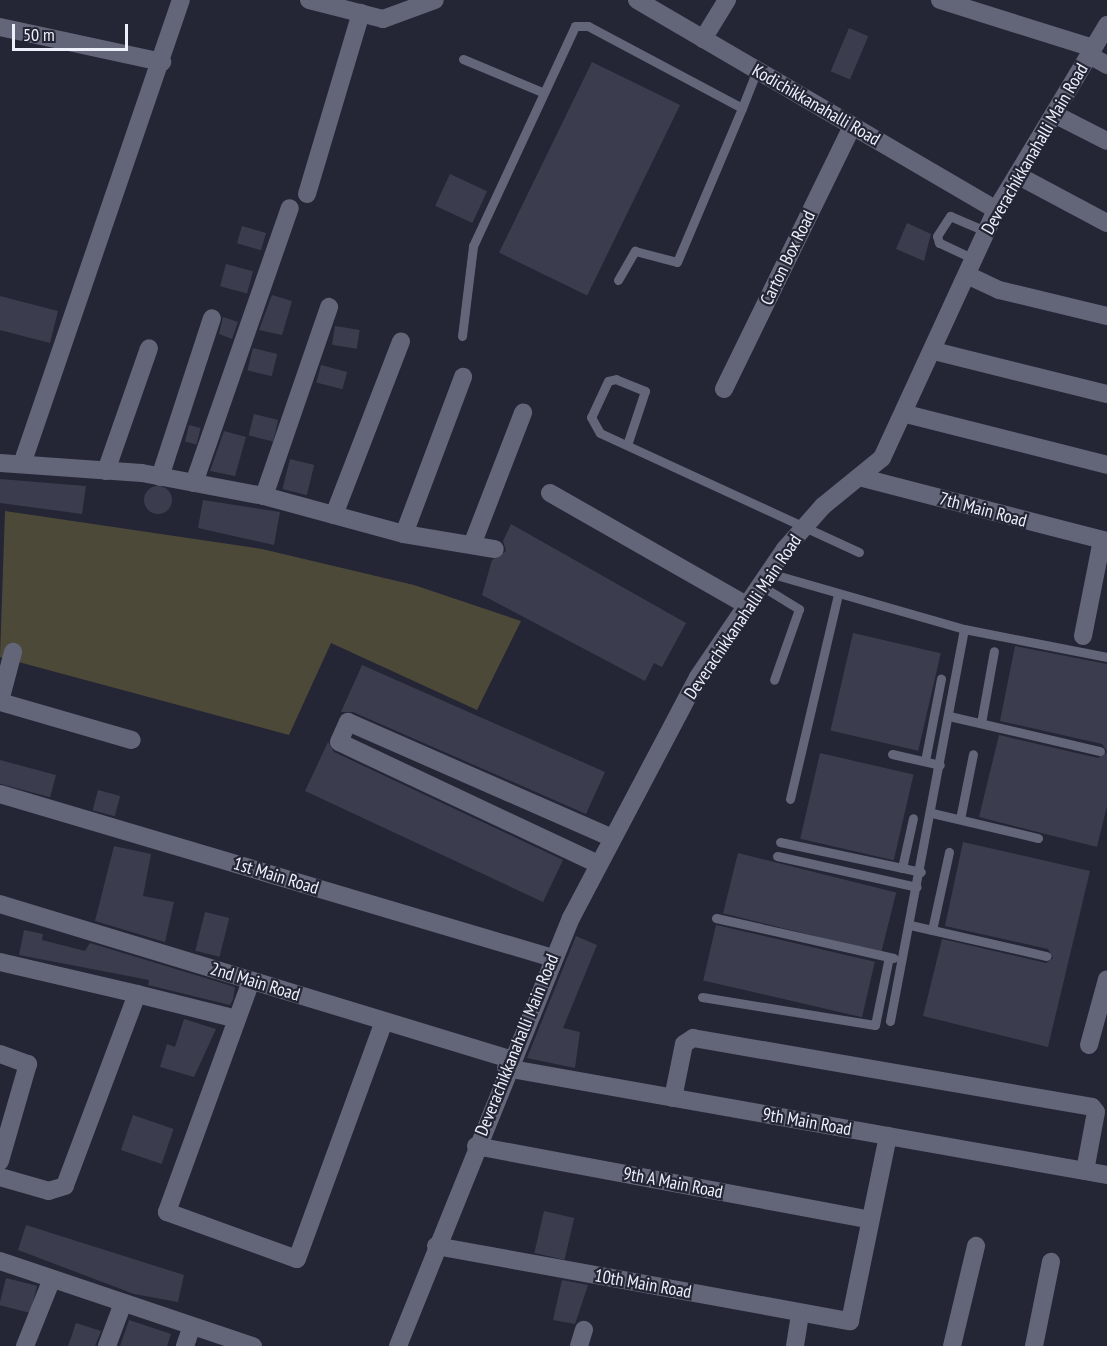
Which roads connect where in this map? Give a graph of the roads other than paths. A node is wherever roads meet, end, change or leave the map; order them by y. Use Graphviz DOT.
graph roads {
  1 [pos="181,0"];
  2 [pos="309,0"];
  3 [pos="435,0"];
  4 [pos="637,0"];
  5 [pos="727,0"];
  6 [pos="940,0"];
  7 [pos="361,14"];
  8 [pos="1107,25"];
  9 [pos="0,27"];
  10 [pos="703,39"];
  11 [pos="1091,52"];
  12 [pos="463,59"];
  13 [pos="162,62"];
  14 [pos="1107,65"];
  15 [pos="757,70"];
  16 [pos="542,92"];
  17 [pos="742,108"];
  18 [pos="1054,114"];
  19 [pos="852,126"];
  20 [pos="1107,141"];
  21 [pos="1017,176"];
  22 [pos="307,194"];
  23 [pos="290,208"];
  24 [pos="996,210"];
  25 [pos="1107,223"];
  26 [pos="986,231"];
  27 [pos="970,267"];
  28 [pos="618,280"];
  29 [pos="329,307"];
  30 [pos="1107,316"];
  31 [pos="212,318"];
  32 [pos="462,336"];
  33 [pos="400,341"];
  34 [pos="149,348"];
  35 [pos="934,351"];
  36 [pos="463,377"];
  37 [pos="724,389"];
  38 [pos="1107,394"];
  39 [pos="523,413"];
  40 [pos="906,414"];
  41 [pos="627,445"];
  42 [pos="0,463"];
  43 [pos="21,464"];
  44 [pos="1107,465"];
  45 [pos="106,471"];
  46 [pos="160,477"];
  47 [pos="859,477"];
  48 [pos="194,483"];
  49 [pos="549,493"];
  50 [pos="264,496"];
  51 [pos="334,515"];
  52 [pos="805,526"];
  53 [pos="404,534"];
  54 [pos="1105,540"];
  55 [pos="472,545"];
  56 [pos="495,549"];
  57 [pos="859,552"];
  58 [pos="765,579"];
  59 [pos="838,595"];
  60 [pos="746,605"];
  61 [pos="964,629"];
  62 [pos="1083,636"];
  63 [pos="994,651"];
  64 [pos="13,652"];
  65 [pos="1107,657"];
  66 [pos="941,679"];
  67 [pos="774,681"];
  68 [pos="0,702"];
  69 [pos="949,716"];
  70 [pos="981,723"];
  71 [pos="132,740"];
  72 [pos="1100,751"];
  73 [pos="892,754"];
  74 [pos="973,754"];
  75 [pos="925,761"];
  76 [pos="940,765"];
  77 [pos="0,794"];
  78 [pos="790,799"];
  79 [pos="932,813"];
  80 [pos="913,818"];
  81 [pos="960,819"];
  82 [pos="612,838"];
  83 [pos="1038,838"];
  84 [pos="780,842"];
  85 [pos="949,852"];
  86 [pos="777,856"];
  87 [pos="598,864"];
  88 [pos="902,868"];
  89 [pos="921,872"];
  90 [pos="918,887"];
  91 [pos="0,904"];
  92 [pos="716,918"];
  93 [pos="910,925"];
  94 [pos="932,930"];
  95 [pos="1047,956"];
  96 [pos="889,957"];
  97 [pos="553,958"];
  98 [pos="902,960"];
  99 [pos="0,962"];
  100 [pos="1107,979"];
  101 [pos="251,981"];
  102 [pos="137,994"];
  103 [pos="702,997"];
  104 [pos="237,1019"];
  105 [pos="384,1021"];
  106 [pos="890,1021"];
  107 [pos="1089,1045"];
  108 [pos="0,1054"];
  109 [pos="508,1064"];
  110 [pos="673,1098"];
  111 [pos="888,1136"];
  112 [pos="476,1146"];
  113 [pos="0,1161"];
  114 [pos="1085,1171"];
  115 [pos="1107,1175"];
  116 [pos="0,1177"];
  117 [pos="870,1220"];
  118 [pos="436,1246"];
  119 [pos="976,1246"];
  120 [pos="0,1261"];
  121 [pos="1051,1262"];
  122 [pos="52,1279"];
  123 [pos="123,1303"];
  124 [pos="800,1312"];
  125 [pos="192,1326"];
  126 [pos="25,1346"];
  127 [pos="107,1346"];
  128 [pos="185,1346"];
  129 [pos="253,1346"];
  130 [pos="398,1346"];
  131 [pos="795,1346"];
  132 [pos="952,1346"];
  133 [pos="1034,1346"];
  1 -- 13 [label="street"];
  2 -- 7 [label="street"];
  3 -- 7 [label="street"];
  4 -- 10 [label="street, Kodichikkanahalli Road"];
  5 -- 10 [label="street"];
  6 -- 11 [label="street"];
  7 -- 22 [label="street"];
  8 -- 11 [label="street, Deverachikkanahalli Main Road"];
  9 -- 13 [label="street"];
  10 -- 15 [label="street, Kodichikkanahalli Road"];
  11 -- 14 [label="street"];
  11 -- 18 [label="street, Deverachikkanahalli Main Road"];
  12 -- 16 [label="lane"];
  13 -- 43 [label="street"];
  15 -- 17 [label="lane"];
  15 -- 19 [label="street, Kodichikkanahalli Road"];
  16 -- 17 [label="lane"];
  16 -- 32 [label="lane"];
  17 -- 28 [label="lane"];
  18 -- 20 [label="street"];
  18 -- 21 [label="street, Deverachikkanahalli Main Road"];
  19 -- 24 [label="street, Kodichikkanahalli Road"];
  19 -- 37 [label="street, Carton Box Road"];
  21 -- 24 [label="street, Deverachikkanahalli Main Road"];
  21 -- 25 [label="street"];
  23 -- 48 [label="street"];
  24 -- 26 [label="street, Deverachikkanahalli Main Road"];
  26 -- 27 [label="street, Deverachikkanahalli Main Road"];
  26 -- 27 [label="lane"];
  27 -- 30 [label="street"];
  27 -- 35 [label="street, Deverachikkanahalli Main Road"];
  29 -- 50 [label="street"];
  31 -- 46 [label="street"];
  33 -- 51 [label="street"];
  34 -- 45 [label="street"];
  35 -- 38 [label="street"];
  35 -- 40 [label="street, Deverachikkanahalli Main Road"];
  36 -- 53 [label="street"];
  39 -- 55 [label="street"];
  40 -- 44 [label="street"];
  40 -- 47 [label="street, Deverachikkanahalli Main Road"];
  41 -- 41 [label="lane"];
  41 -- 52 [label="lane"];
  42 -- 43 [label="street"];
  43 -- 45 [label="street"];
  45 -- 46 [label="street"];
  46 -- 48 [label="street"];
  47 -- 52 [label="street, Deverachikkanahalli Main Road"];
  47 -- 54 [label="street, 7th Main Road"];
  48 -- 50 [label="street"];
  49 -- 60 [label="street"];
  50 -- 51 [label="street"];
  51 -- 53 [label="street"];
  52 -- 57 [label="lane"];
  52 -- 58 [label="street, Deverachikkanahalli Main Road"];
  53 -- 55 [label="street"];
  54 -- 62 [label="street"];
  55 -- 56 [label="street"];
  58 -- 59 [label="lane"];
  58 -- 60 [label="street, Deverachikkanahalli Main Road"];
  58 -- 67 [label="lane"];
  59 -- 61 [label="lane"];
  59 -- 78 [label="lane"];
  60 -- 82 [label="street, Deverachikkanahalli Main Road"];
  61 -- 65 [label="lane"];
  61 -- 69 [label="lane"];
  63 -- 70 [label="lane"];
  64 -- 68 [label="street"];
  66 -- 75 [label="lane"];
  68 -- 71 [label="street"];
  69 -- 70 [label="lane"];
  69 -- 76 [label="lane"];
  70 -- 72 [label="lane"];
  73 -- 75 [label="lane"];
  74 -- 81 [label="lane"];
  75 -- 76 [label="lane"];
  76 -- 79 [label="lane"];
  77 -- 97 [label="street, 1st Main Road"];
  79 -- 81 [label="lane"];
  79 -- 89 [label="lane"];
  80 -- 88 [label="lane"];
  81 -- 83 [label="lane"];
  82 -- 87 [label="street, Deverachikkanahalli Main Road"];
  82 -- 87 [label="street"];
  84 -- 88 [label="lane"];
  85 -- 94 [label="lane"];
  86 -- 90 [label="lane"];
  87 -- 97 [label="street, Deverachikkanahalli Main Road"];
  88 -- 89 [label="lane"];
  89 -- 90 [label="lane"];
  90 -- 93 [label="lane"];
  91 -- 101 [label="street, 2nd Main Road"];
  92 -- 96 [label="lane"];
  93 -- 94 [label="lane"];
  93 -- 98 [label="lane"];
  94 -- 95 [label="lane"];
  96 -- 98 [label="lane"];
  96 -- 103 [label="lane"];
  97 -- 109 [label="street, Deverachikkanahalli Main Road"];
  98 -- 106 [label="lane"];
  99 -- 102 [label="street"];
  100 -- 107 [label="street"];
  101 -- 104 [label="street"];
  101 -- 105 [label="street, 2nd Main Road"];
  102 -- 104 [label="street"];
  102 -- 116 [label="street"];
  104 -- 105 [label="street"];
  105 -- 109 [label="street, 2nd Main Road"];
  108 -- 113 [label="street"];
  109 -- 110 [label="street, 9th Main Road"];
  109 -- 112 [label="street, Deverachikkanahalli Main Road"];
  110 -- 111 [label="street, 9th Main Road"];
  110 -- 114 [label="street"];
  111 -- 114 [label="street, 9th Main Road"];
  111 -- 117 [label="street"];
  112 -- 117 [label="street, 9th A Main Road"];
  112 -- 118 [label="street, Deverachikkanahalli Main Road"];
  114 -- 115 [label="street, 9th Main Road"];
  117 -- 124 [label="street, 10th Main Road"];
  118 -- 124 [label="street, 10th Main Road"];
  118 -- 130 [label="street, Deverachikkanahalli Main Road"];
  119 -- 132 [label="street"];
  120 -- 122 [label="street"];
  121 -- 133 [label="street"];
  122 -- 123 [label="street"];
  122 -- 126 [label="street"];
  123 -- 125 [label="street"];
  123 -- 127 [label="street"];
  124 -- 131 [label="street"];
  125 -- 128 [label="street"];
  125 -- 129 [label="street"];
}
